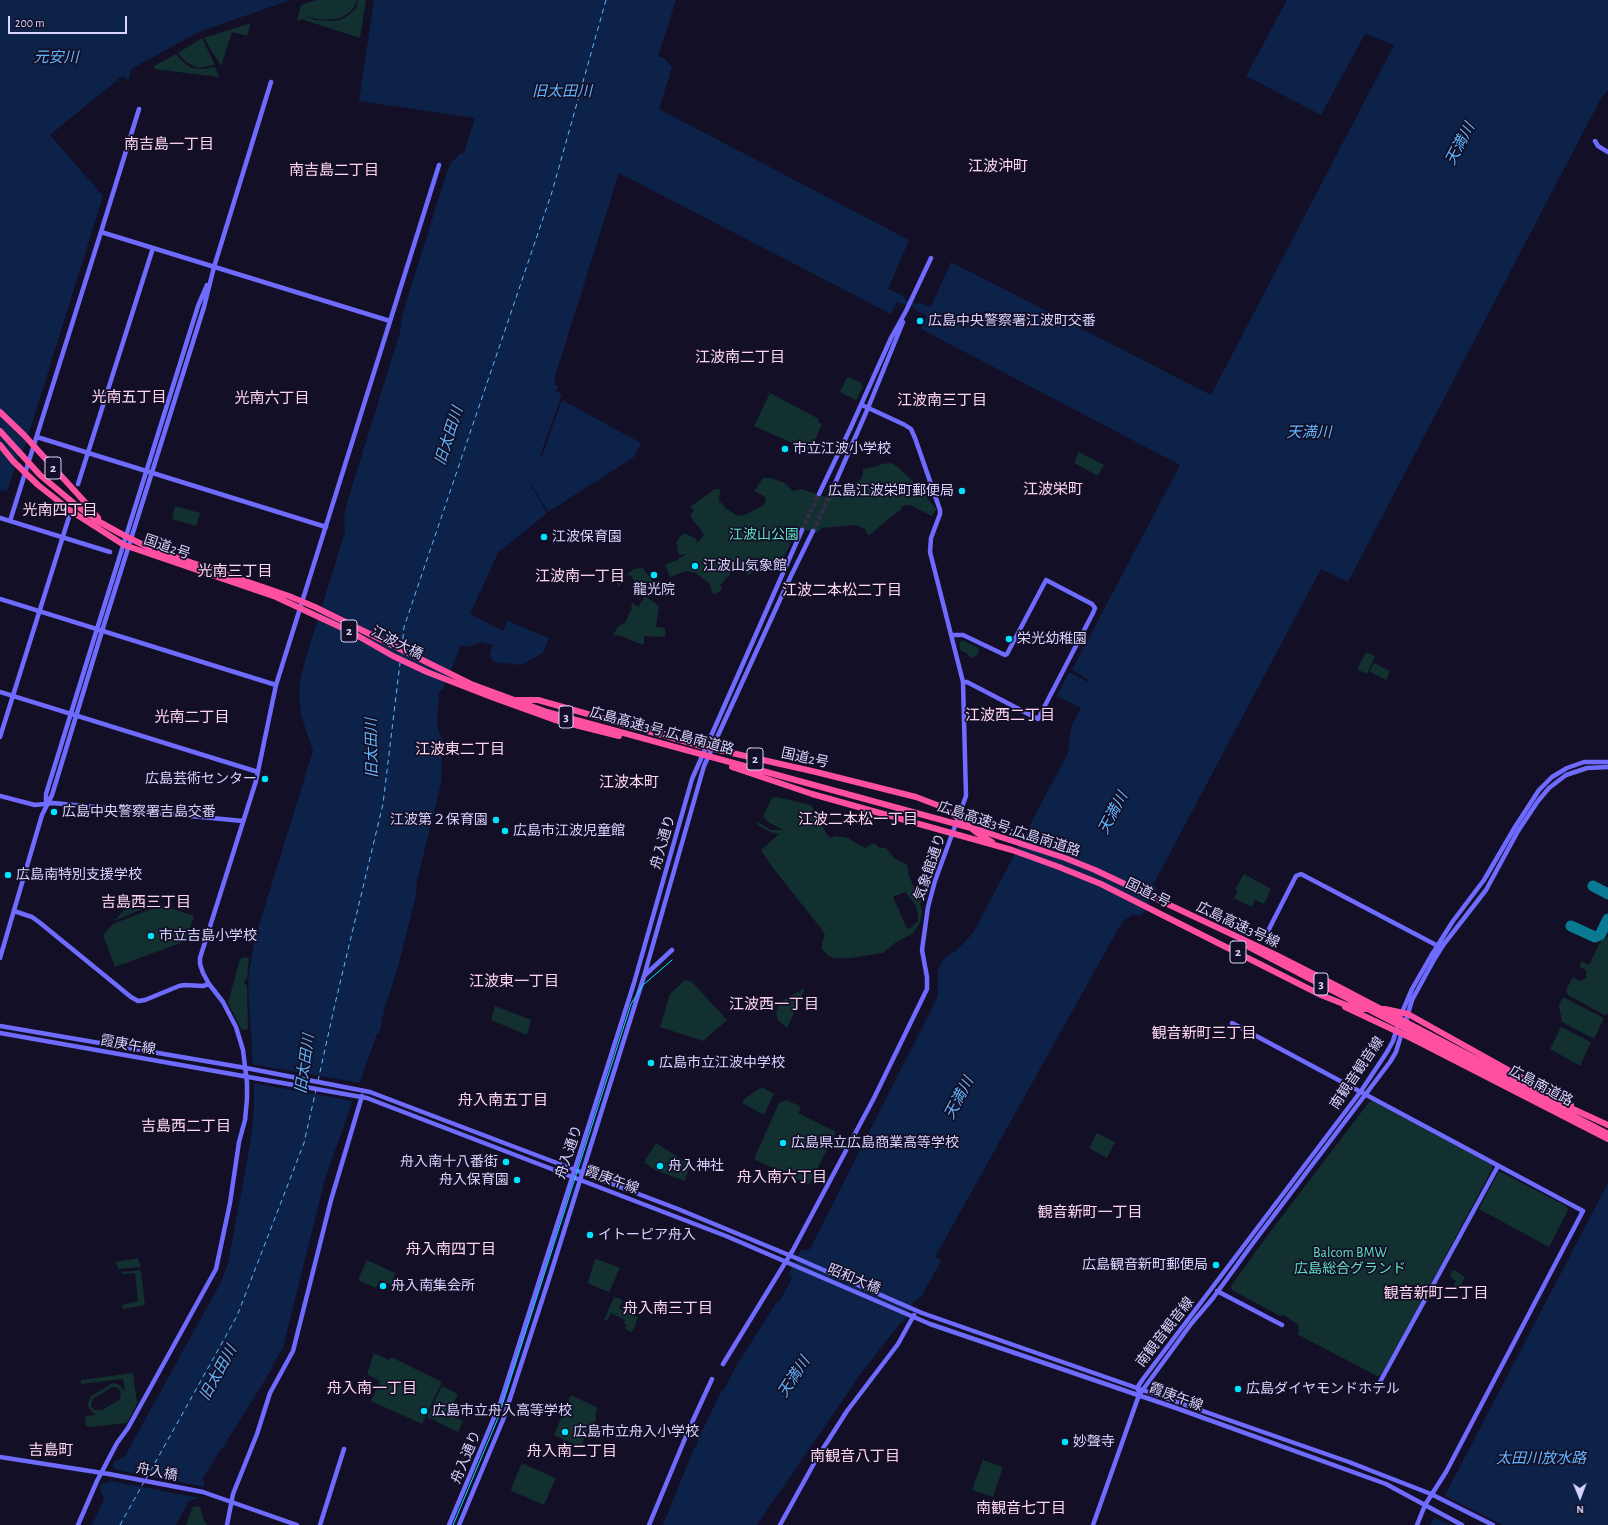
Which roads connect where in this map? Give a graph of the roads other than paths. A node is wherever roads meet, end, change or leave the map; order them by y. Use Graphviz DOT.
graph roads {
  1 [pos="271,82"];
  2 [pos="139,110"];
  3 [pos="1595,140"];
  4 [pos="1608,152"];
  5 [pos="439,165"];
  6 [pos="101,232"];
  7 [pos="153,248"];
  8 [pos="931,258"];
  9 [pos="214,267"];
  10 [pos="908,309"];
  11 [pos="390,321"];
  12 [pos="862,405"];
  13 [pos="868,408"];
  14 [pos="0,412"];
  15 [pos="0,431"];
  16 [pos="37,437"];
  17 [pos="0,445"];
  18 [pos="88,452"];
  19 [pos="150,471"];
  20 [pos="78,484"];
  21 [pos="819,494"];
  22 [pos="830,495"];
  23 [pos="70,514"];
  24 [pos="0,518"];
  25 [pos="10,521"];
  26 [pos="326,527"];
  27 [pos="802,530"];
  28 [pos="813,531"];
  29 [pos="62,538"];
  30 [pos="127,546"];
  31 [pos="110,552"];
  32 [pos="202,572"];
  33 [pos="0,599"];
  34 [pos="39,611"];
  35 [pos="99,630"];
  36 [pos="951,635"];
  37 [pos="963,682"];
  38 [pos="276,685"];
  39 [pos="0,692"];
  40 [pos="13,696"];
  41 [pos="496,699"];
  42 [pos="74,715"];
  43 [pos="0,737"];
  44 [pos="705,747"];
  45 [pos="712,748"];
  46 [pos="704,757"];
  47 [pos="1608,762"];
  48 [pos="1608,767"];
  49 [pos="258,772"];
  50 [pos="0,796"];
  51 [pos="46,804"];
  52 [pos="959,818"];
  53 [pos="243,821"];
  54 [pos="953,834"];
  55 [pos="1001,847"];
  56 [pos="1178,910"];
  57 [pos="14,911"];
  58 [pos="1268,931"];
  59 [pos="1438,946"];
  60 [pos="672,950"];
  61 [pos="0,958"];
  62 [pos="644,976"];
  63 [pos="209,984"];
  64 [pos="1321,994"];
  65 [pos="1405,1013"];
  66 [pos="1232,1023"];
  67 [pos="0,1026"];
  68 [pos="1398,1033"];
  69 [pos="0,1034"];
  70 [pos="1465,1056"];
  71 [pos="246,1068"];
  72 [pos="246,1076"];
  73 [pos="1364,1093"];
  74 [pos="362,1096"];
  75 [pos="1581,1113"];
  76 [pos="1608,1126"];
  77 [pos="1608,1134"];
  78 [pos="1608,1139"];
  79 [pos="1498,1166"];
  80 [pos="574,1170"];
  81 [pos="583,1173"];
  82 [pos="572,1177"];
  83 [pos="580,1180"];
  84 [pos="790,1255"];
  85 [pos="787,1262"];
  86 [pos="792,1264"];
  87 [pos="1217,1291"];
  88 [pos="917,1310"];
  89 [pos="908,1315"];
  90 [pos="913,1317"];
  91 [pos="1282,1325"];
  92 [pos="723,1364"];
  93 [pos="712,1379"];
  94 [pos="1380,1382"];
  95 [pos="1137,1388"];
  96 [pos="1143,1390"];
  97 [pos="1139,1395"];
  98 [pos="344,1449"];
  99 [pos="0,1457"];
  100 [pos="104,1474"];
  101 [pos="1431,1494"];
  102 [pos="232,1502"];
  103 [pos="1425,1505"];
  104 [pos="78,1525"];
  105 [pos="227,1525"];
  106 [pos="297,1525"];
  107 [pos="320,1525"];
  108 [pos="449,1525"];
  109 [pos="459,1525"];
  110 [pos="649,1525"];
  111 [pos="780,1525"];
  112 [pos="1093,1525"];
  113 [pos="1417,1525"];
  114 [pos="1462,1525"];
  115 [pos="1493,1525"];
  1 -- 9 [label="street"];
  2 -- 6 [label="street"];
  3 -- 4 [label="street"];
  5 -- 11 [label="street"];
  6 -- 7 [label="street"];
  6 -- 16 [label="street"];
  7 -- 9 [label="street"];
  7 -- 18 [label="street"];
  8 -- 10 [label="street"];
  9 -- 11 [label="street"];
  9 -- 19 [label="street"];
  10 -- 12 [label="street"];
  10 -- 13 [label="street"];
  11 -- 26 [label="street"];
  12 -- 13 [label="street, 気象館通り"];
  12 -- 21 [label="street"];
  13 -- 22 [label="street"];
  13 -- 36 [label="street, 気象館通り"];
  14 -- 30 [label="highway, 国道2号 / 2"];
  15 -- 56 [label="highway, 広島高速3号;広島南道路 / 3"];
  16 -- 18 [label="street"];
  16 -- 25 [label="street"];
  17 -- 23 [label="highway, 国道2号 / 2"];
  18 -- 19 [label="street"];
  18 -- 20 [label="street"];
  19 -- 26 [label="street"];
  19 -- 30 [label="street"];
  23 -- 29 [label="street"];
  23 -- 30 [label="highway, 国道2号 / 2"];
  24 -- 25 [label="street"];
  25 -- 29 [label="street"];
  26 -- 38 [label="street"];
  27 -- 44 [label="street"];
  28 -- 45 [label="street"];
  29 -- 31 [label="street"];
  29 -- 34 [label="street"];
  30 -- 32 [label="highway, 国道2号 / 2"];
  30 -- 35 [label="street"];
  32 -- 41 [label="highway, 江波大橋 / 2"];
  33 -- 34 [label="street"];
  34 -- 35 [label="street"];
  34 -- 40 [label="street"];
  35 -- 38 [label="street"];
  35 -- 42 [label="street"];
  36 -- 37 [label="street, 気象館通り"];
  36 -- 37 [label="street"];
  37 -- 52 [label="street, 気象館通り"];
  38 -- 49 [label="street"];
  39 -- 40 [label="street"];
  40 -- 42 [label="street"];
  40 -- 43 [label="street"];
  41 -- 44 [label="highway, 国道2号 / 2"];
  41 -- 46 [label="highway, 国道2号 / 2"];
  42 -- 49 [label="street"];
  42 -- 51 [label="street"];
  44 -- 45 [label="highway, 国道2号 / 2"];
  44 -- 46 [label="street"];
  45 -- 46 [label="street"];
  45 -- 52 [label="highway, 国道2号 / 2"];
  46 -- 54 [label="highway, 国道2号 / 2"];
  46 -- 62 [label="street, 舟入通り"];
  46 -- 80 [label="street, 舟入通り"];
  47 -- 59 [label="street, 南観音観音線"];
  48 -- 65 [label="street, 南観音観音線"];
  49 -- 53 [label="street"];
  50 -- 51 [label="street"];
  51 -- 53 [label="street"];
  51 -- 57 [label="street"];
  52 -- 54 [label="street, 気象館通り"];
  52 -- 55 [label="highway, 国道2号 / 2"];
  53 -- 63 [label="street"];
  54 -- 55 [label="highway, 国道2号 / 2"];
  54 -- 84 [label="street, 気象館通り"];
  55 -- 64 [label="highway, 国道2号 / 2"];
  56 -- 70 [label="highway, 広島高速3号線 / 3"];
  57 -- 61 [label="street"];
  57 -- 63 [label="street"];
  58 -- 59 [label="street"];
  59 -- 65 [label="street, 南観音観音線"];
  60 -- 62 [label="street"];
  62 -- 81 [label="street, 舟入通り"];
  63 -- 71 [label="street"];
  64 -- 65 [label="highway, 国道2号 / 2"];
  64 -- 68 [label="highway, 国道2号 / 2"];
  65 -- 68 [label="street, 南観音観音線"];
  65 -- 75 [label="highway, 2"];
  66 -- 73 [label="street"];
  67 -- 71 [label="street, 昭和大橋"];
  68 -- 73 [label="street, 南観音観音線"];
  68 -- 73 [label="street, 南観音観音線"];
  68 -- 78 [label="highway, 2"];
  69 -- 72 [label="street, 霞庚午線"];
  70 -- 75 [label="highway, 広島南道路 / 3"];
  70 -- 77 [label="highway, 広島南道路 / 3"];
  71 -- 72 [label="street"];
  71 -- 80 [label="street, 昭和大橋"];
  72 -- 74 [label="street, 霞庚午線"];
  72 -- 100 [label="street"];
  73 -- 79 [label="street"];
  73 -- 87 [label="street, 南観音観音線"];
  73 -- 95 [label="street, 南観音観音線"];
  74 -- 82 [label="street, 霞庚午線"];
  74 -- 102 [label="street"];
  75 -- 76 [label="highway, 広島南道路 / 3"];
  79 -- 94 [label="street"];
  79 -- 101 [label="street"];
  80 -- 81 [label="street, 昭和大橋"];
  80 -- 82 [label="street, 舟入通り"];
  81 -- 83 [label="street, 舟入通り"];
  81 -- 84 [label="street, 昭和大橋"];
  82 -- 83 [label="street, 霞庚午線"];
  82 -- 108 [label="street, 舟入通り"];
  83 -- 85 [label="street, 霞庚午線"];
  83 -- 109 [label="street, 舟入通り"];
  84 -- 85 [label="street, 気象館通り"];
  84 -- 88 [label="street, 昭和大橋"];
  85 -- 86 [label="street, 霞庚午線"];
  85 -- 92 [label="street, 気象館通り"];
  86 -- 89 [label="street, 昭和大橋"];
  87 -- 91 [label="street"];
  87 -- 96 [label="street, 南観音観音線"];
  88 -- 90 [label="street"];
  88 -- 95 [label="street, 昭和大橋"];
  89 -- 90 [label="street, 霞庚午線"];
  90 -- 97 [label="street, 霞庚午線"];
  90 -- 111 [label="street"];
  93 -- 110 [label="street"];
  95 -- 96 [label="street, 昭和大橋"];
  95 -- 97 [label="street, 南観音観音線"];
  96 -- 97 [label="street, 南観音観音線"];
  96 -- 101 [label="street, 昭和大橋"];
  97 -- 103 [label="street, 霞庚午線"];
  97 -- 112 [label="street, 南観音観音線"];
  98 -- 107 [label="street"];
  99 -- 100 [label="street, 舟入橋"];
  100 -- 102 [label="street, 舟入橋"];
  100 -- 104 [label="street"];
  101 -- 103 [label="street"];
  101 -- 115 [label="street, 昭和大橋"];
  102 -- 105 [label="street"];
  102 -- 106 [label="street, 舟入橋"];
  103 -- 113 [label="street"];
  103 -- 114 [label="street, 霞庚午線"];
}
